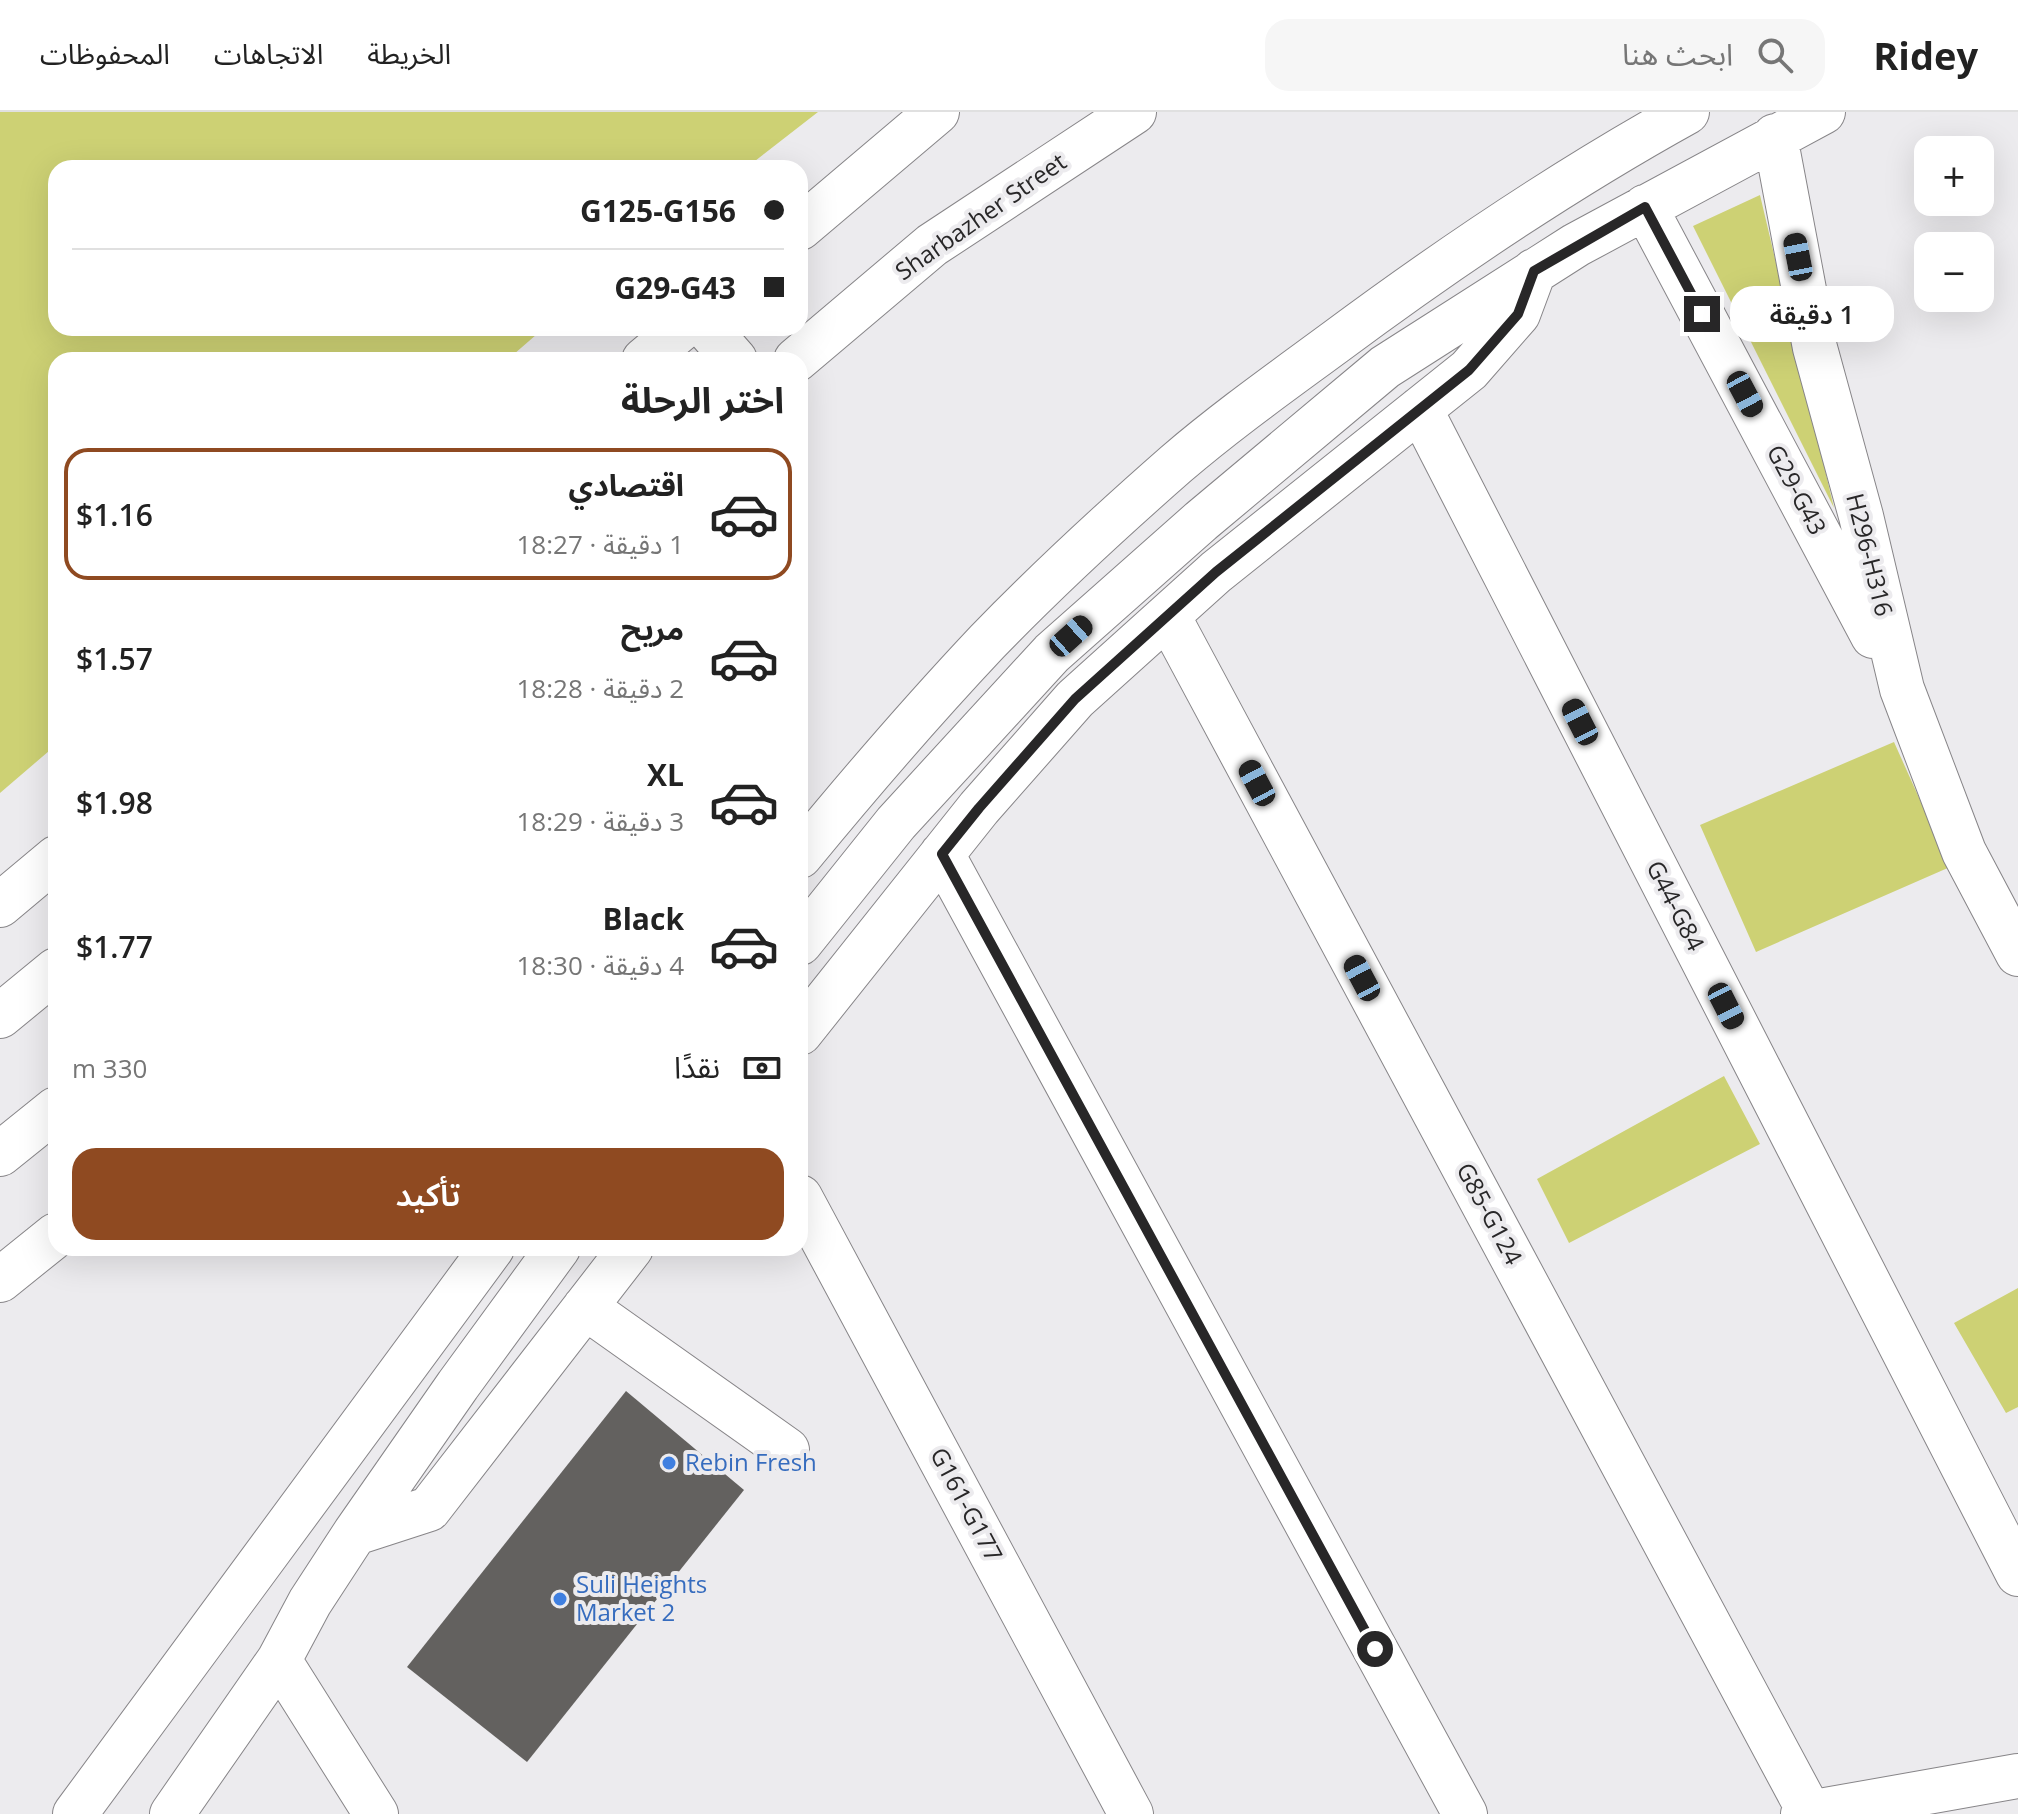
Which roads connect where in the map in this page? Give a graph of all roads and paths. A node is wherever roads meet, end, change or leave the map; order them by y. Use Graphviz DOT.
graph roads {
  1 [pos="937,112"];
  2 [pos="1134,112"];
  3 [pos="1687,112"];
  4 [pos="1823,112"];
  5 [pos="1775,136"];
  6 [pos="1645,207"];
  7 [pos="808,221"];
  8 [pos="1534,271"];
  9 [pos="672,336"];
  10 [pos="714,336"];
  11 [pos="654,352"];
  12 [pos="728,352"];
  13 [pos="805,352"];
  14 [pos="1420,409"];
  15 [pos="1168,616"];
  16 [pos="1902,689"];
  17 [pos="808,847"];
  18 [pos="942,854"];
  19 [pos="48,865"];
  20 [pos="0,905"];
  21 [pos="808,933"];
  22 [pos="2018,954"];
  23 [pos="48,977"];
  24 [pos="0,1016"];
  25 [pos="808,1023"];
  26 [pos="48,1115"];
  27 [pos="0,1154"];
  28 [pos="808,1212"];
  29 [pos="48,1241"];
  30 [pos="486,1256"];
  31 [pos="552,1256"];
  32 [pos="625,1256"];
  33 [pos="0,1280"];
  34 [pos="585,1307"];
  35 [pos="787,1450"];
  36 [pos="355,1533"];
  37 [pos="257,1566"];
  38 [pos="2018,1574"];
  39 [pos="310,1602"];
  40 [pos="279,1660"];
  41 [pos="2018,1776"];
  42 [pos="1806,1813"];
  43 [pos="75,1814"];
  44 [pos="172,1814"];
  45 [pos="376,1814"];
  46 [pos="1131,1814"];
  47 [pos="1465,1814"];
  1 -- 7 [label="street"];
  2 -- 13 [label="street, Sharbazher Street"];
  3 -- 17 [label="street"];
  4 -- 5 [label="street"];
  5 -- 6 [label="street"];
  5 -- 16 [label="street, H296-H316"];
  6 -- 8 [label="street"];
  6 -- 16 [label="street, G29-G43"];
  8 -- 14 [label="street"];
  8 -- 21 [label="street"];
  9 -- 11 [label="street"];
  10 -- 12 [label="street"];
  14 -- 15 [label="street"];
  14 -- 38 [label="street, G44-G84"];
  15 -- 18 [label="street"];
  15 -- 42 [label="street, G85-G124"];
  16 -- 22 [label="street, H296-H316"];
  18 -- 25 [label="street"];
  18 -- 47 [label="street"];
  19 -- 20 [label="street"];
  23 -- 24 [label="street"];
  26 -- 27 [label="street"];
  28 -- 46 [label="street, G161-G177"];
  29 -- 33 [label="street"];
  30 -- 37 [label="street"];
  31 -- 36 [label="street"];
  32 -- 34 [label="street"];
  34 -- 35 [label="street"];
  34 -- 36 [label="street"];
  36 -- 39 [label="street"];
  37 -- 39 [label="street"];
  37 -- 43 [label="street"];
  39 -- 40 [label="street"];
  40 -- 44 [label="street"];
  40 -- 45 [label="street"];
  41 -- 42 [label="street"];
}
